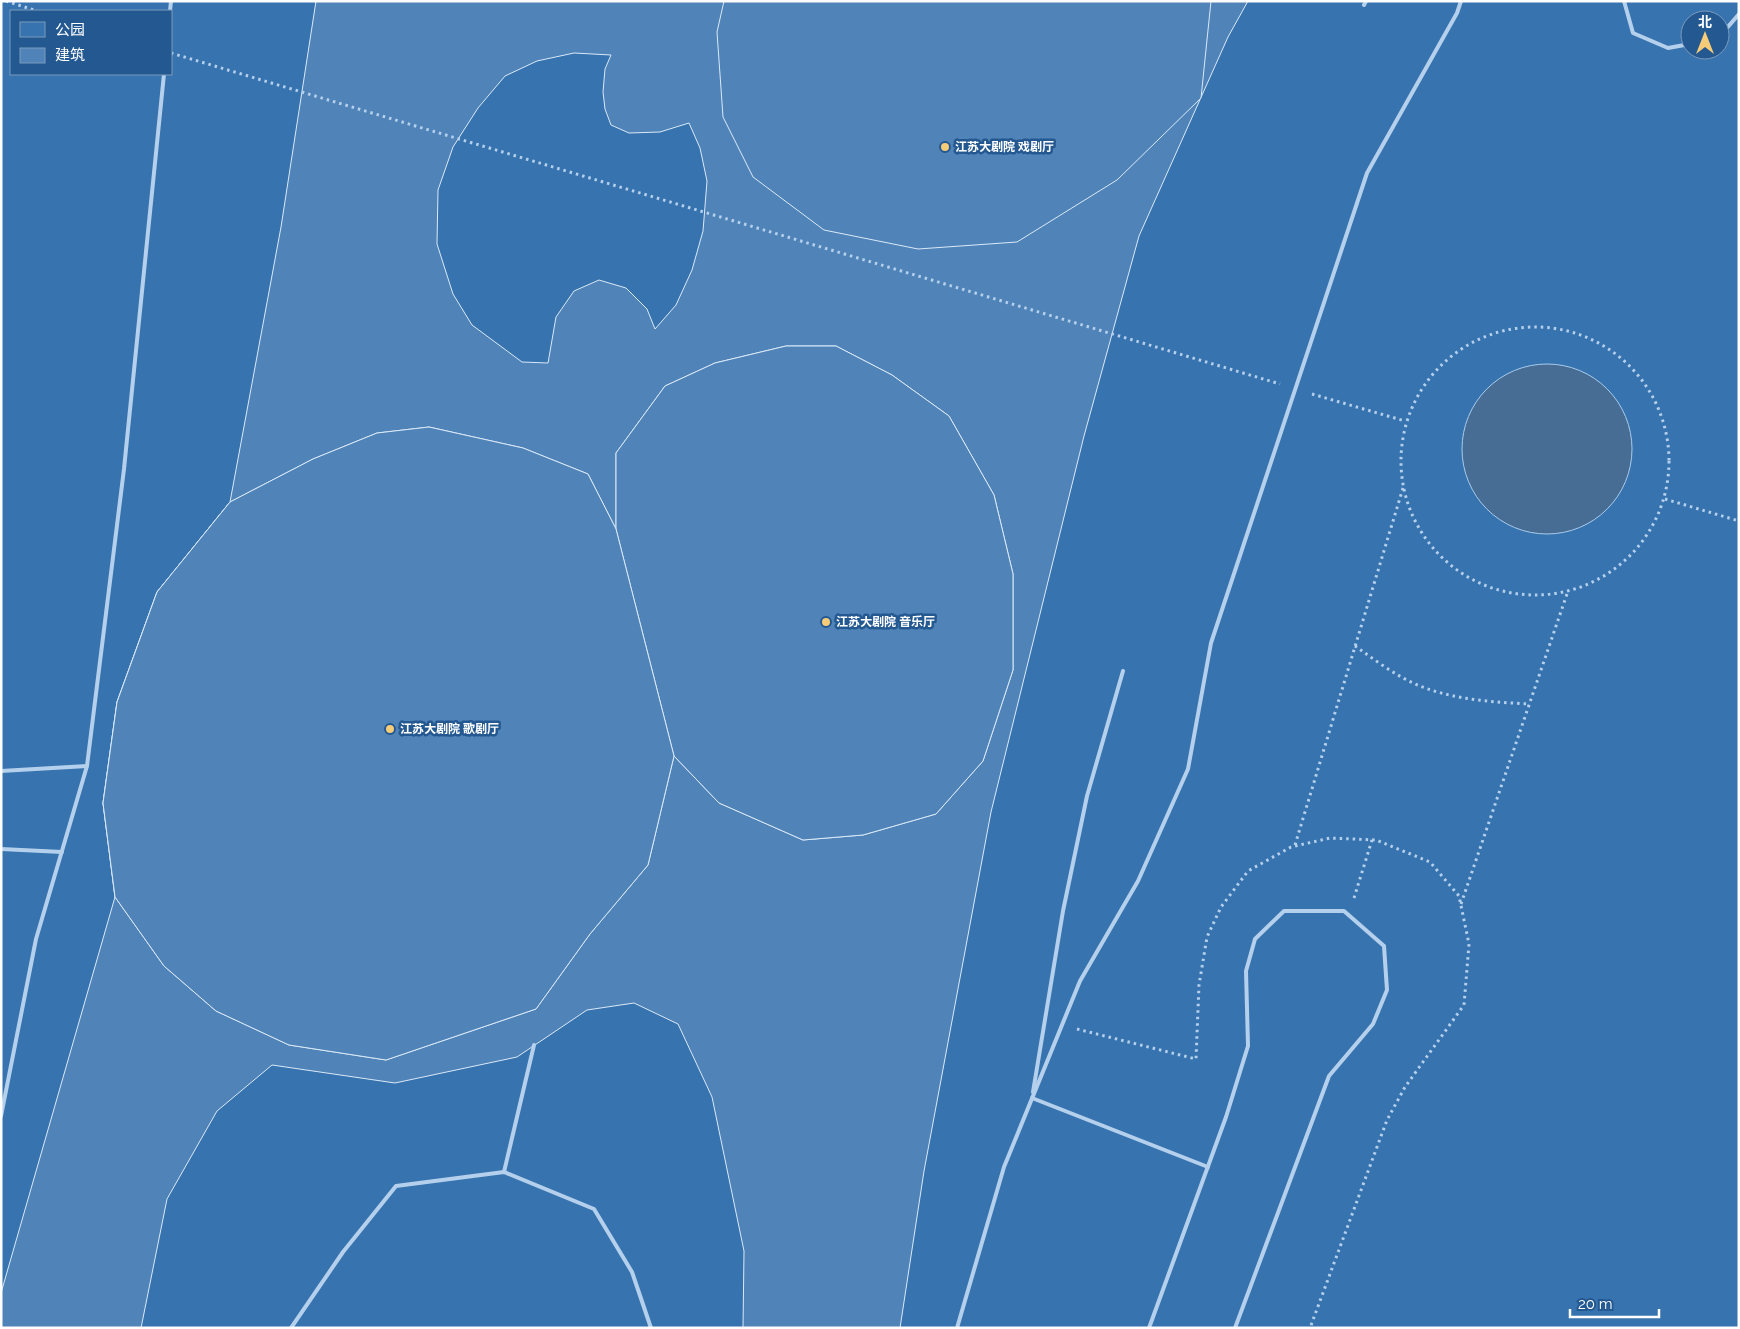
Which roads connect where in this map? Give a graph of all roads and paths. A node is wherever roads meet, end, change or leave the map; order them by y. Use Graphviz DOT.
graph roads {
  1 [pos="6,1"];
  2 [pos="1461,1"];
  3 [pos="1624,1"];
  4 [pos="34,10"];
  5 [pos="1739,14"];
  6 [pos="1730,24"];
  7 [pos="1680,46"];
  8 [pos="172,53"];
  9 [pos="164,75"];
  10 [pos="1295,389"];
  11 [pos="1405,422"];
  12 [pos="1403,486"];
  13 [pos="1665,499"];
  14 [pos="1739,521"];
  15 [pos="1568,590"];
  16 [pos="1355,646"];
  17 [pos="1122,671"];
  18 [pos="1530,704"];
  19 [pos="86,766"];
  20 [pos="1,771"];
  21 [pos="1372,840"];
  22 [pos="1295,846"];
  23 [pos="1,849"];
  24 [pos="62,852"];
  25 [pos="1461,905"];
  26 [pos="1349,916"];
  27 [pos="1062,1025"];
  28 [pos="534,1045"];
  29 [pos="1032,1099"];
  30 [pos="1,1116"];
  31 [pos="1208,1167"];
  32 [pos="504,1172"];
  33 [pos="291,1328"];
  34 [pos="650,1328"];
  35 [pos="957,1328"];
  36 [pos="1150,1328"];
  37 [pos="1234,1328"];
  38 [pos="1310,1328"];
  1 -- 4 [label="path"];
  2 -- 10 [label="lane"];
  3 -- 7 [label="lane"];
  5 -- 6 [label="lane"];
  8 -- 10 [label="path"];
  9 -- 19 [label="lane"];
  10 -- 11 [label="path"];
  10 -- 27 [label="lane"];
  11 -- 12 [label="path"];
  11 -- 13 [label="path"];
  12 -- 15 [label="path"];
  12 -- 16 [label="path"];
  13 -- 14 [label="path"];
  13 -- 15 [label="path"];
  15 -- 18 [label="path"];
  16 -- 18 [label="path"];
  16 -- 22 [label="path"];
  17 -- 29 [label="lane"];
  18 -- 25 [label="path"];
  19 -- 20 [label="lane"];
  19 -- 24 [label="lane"];
  21 -- 22 [label="path"];
  21 -- 25 [label="path"];
  21 -- 26 [label="path"];
  22 -- 27 [label="path"];
  23 -- 24 [label="lane"];
  24 -- 30 [label="lane"];
  25 -- 38 [label="path"];
  26 -- 31 [label="lane"];
  26 -- 37 [label="lane"];
  27 -- 29 [label="lane"];
  28 -- 32 [label="lane"];
  29 -- 31 [label="lane"];
  29 -- 35 [label="lane"];
  31 -- 36 [label="lane"];
  32 -- 33 [label="lane"];
  32 -- 34 [label="lane"];
}
